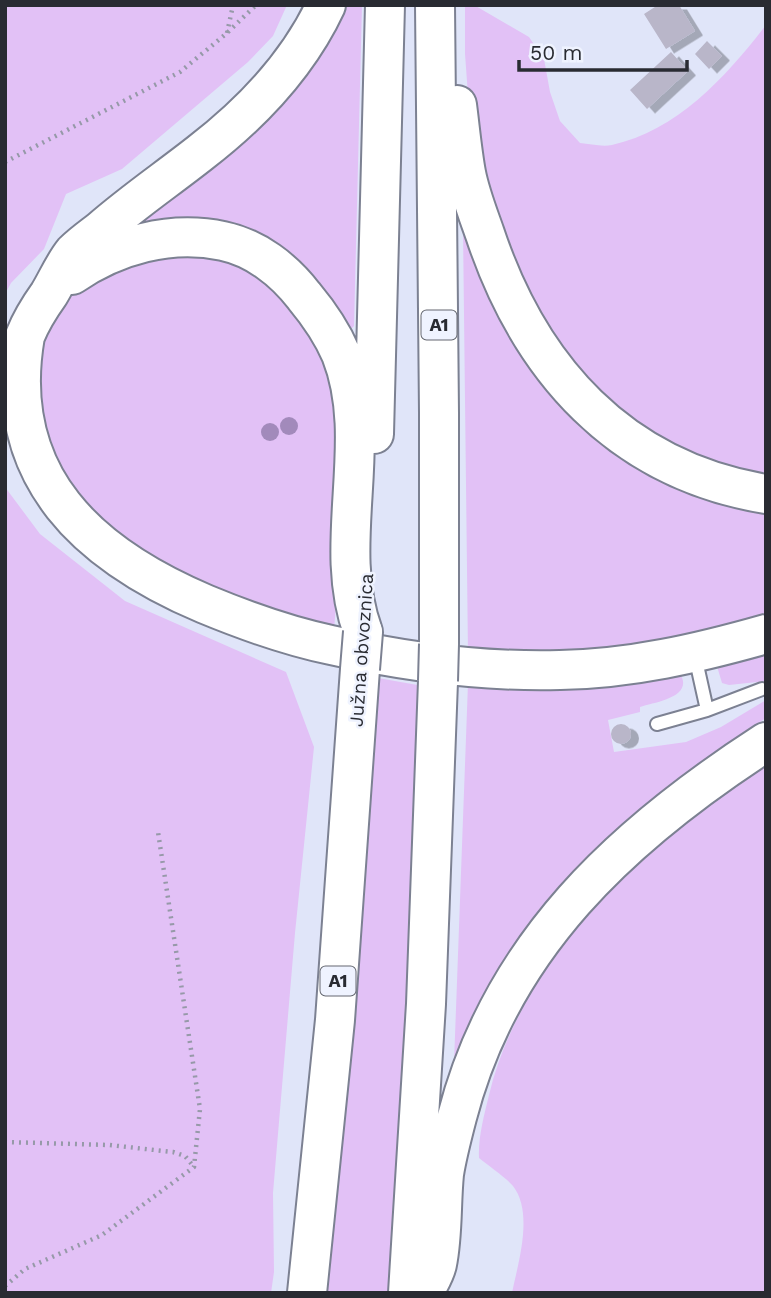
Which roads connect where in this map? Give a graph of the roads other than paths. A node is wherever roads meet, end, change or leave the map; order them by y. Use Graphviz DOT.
graph roads {
  1 [pos="326,5"];
  2 [pos="385,5"];
  3 [pos="435,5"];
  4 [pos="453,5"];
  5 [pos="51,291"];
  6 [pos="766,494"];
  7 [pos="363,632"];
  8 [pos="766,634"];
  9 [pos="694,653"];
  10 [pos="762,689"];
  11 [pos="707,710"];
  12 [pos="657,724"];
  13 [pos="766,742"];
  14 [pos="307,1293"];
  15 [pos="408,1293"];
  16 [pos="424,1293"];
  1 -- 5 [label="highway"];
  2 -- 7 [label="highway, Južna obvoznica / A1"];
  3 -- 15 [label="highway, A1, bridge"];
  4 -- 6 [label="highway"];
  5 -- 7 [label="highway"];
  5 -- 9 [label="highway"];
  7 -- 14 [label="highway, Južna obvoznica / A1, bridge"];
  8 -- 9 [label="highway"];
  9 -- 11 [label="lane"];
  10 -- 11 [label="lane"];
  11 -- 12 [label="lane"];
  13 -- 16 [label="highway"];
}
